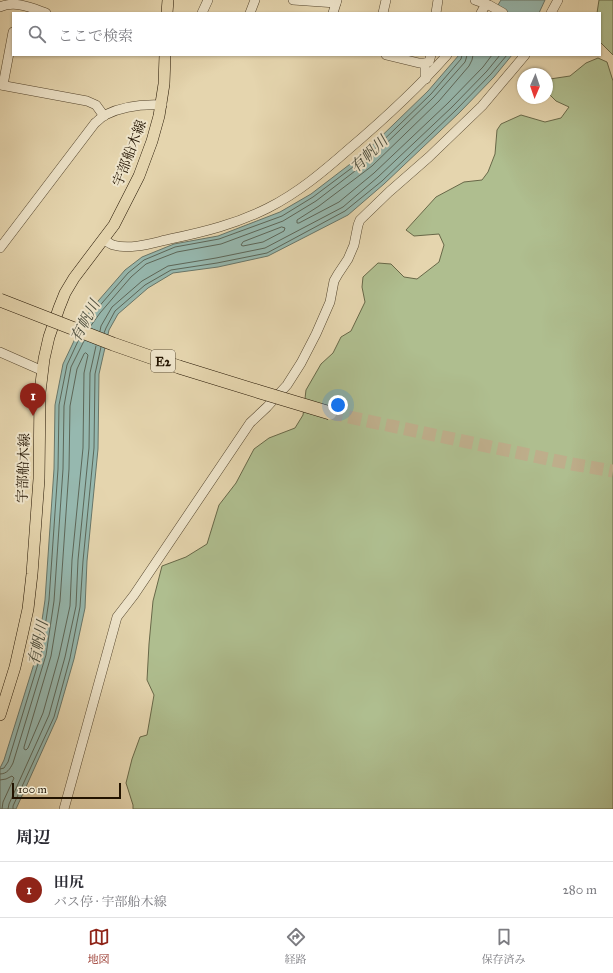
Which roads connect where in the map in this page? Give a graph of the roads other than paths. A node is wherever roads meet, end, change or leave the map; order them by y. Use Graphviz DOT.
graph roads {
  1 [pos="39,0"];
  2 [pos="168,0"];
  3 [pos="208,0"];
  4 [pos="255,0"];
  5 [pos="294,0"];
  6 [pos="386,0"];
  7 [pos="438,0"];
  8 [pos="476,0"];
  9 [pos="558,0"];
  10 [pos="336,2"];
  11 [pos="3,3"];
  12 [pos="19,3"];
  13 [pos="487,4"];
  14 [pos="35,9"];
  15 [pos="17,12"];
  16 [pos="43,12"];
  17 [pos="167,12"];
  18 [pos="202,12"];
  19 [pos="250,12"];
  20 [pos="333,12"];
  21 [pos="383,12"];
  22 [pos="436,12"];
  23 [pos="481,12"];
  24 [pos="501,12"];
  25 [pos="552,12"];
  26 [pos="12,37"];
  27 [pos="166,56"];
  28 [pos="390,56"];
  29 [pos="431,56"];
  30 [pos="446,56"];
  31 [pos="524,56"];
  32 [pos="425,63"];
  33 [pos="426,78"];
  34 [pos="2,85"];
  35 [pos="162,105"];
  36 [pos="104,116"];
  37 [pos="103,240"];
  38 [pos="0,248"];
  39 [pos="0,300"];
  40 [pos="0,352"];
  41 [pos="43,371"];
  42 [pos="330,413"];
  43 [pos="0,715"];
  44 [pos="64,809"];
  1 -- 14 [label="street"];
  2 -- 17 [label="main road"];
  3 -- 18 [label="street"];
  4 -- 19 [label="street"];
  5 -- 10 [label="street"];
  6 -- 21 [label="street"];
  7 -- 22 [label="street"];
  8 -- 13 [label="street"];
  9 -- 25 [label="street"];
  10 -- 20 [label="street"];
  11 -- 12 [label="street"];
  12 -- 14 [label="street"];
  12 -- 15 [label="street"];
  13 -- 23 [label="street"];
  13 -- 24 [label="street"];
  14 -- 16 [label="street"];
  26 -- 34 [label="street"];
  27 -- 35 [label="main road, 宇部船木線"];
  28 -- 32 [label="street"];
  29 -- 32 [label="street"];
  30 -- 33 [label="street"];
  31 -- 44 [label="street"];
  32 -- 33 [label="street"];
  33 -- 37 [label="street"];
  34 -- 36 [label="street"];
  35 -- 36 [label="street"];
  35 -- 37 [label="main road, 宇部船木線"];
  36 -- 38 [label="street"];
  37 -- 41 [label="main road, 宇部船木線"];
  39 -- 42 [label="highway, E2, bridge"];
  40 -- 41 [label="street"];
  41 -- 43 [label="main road, 宇部船木線"];
}
